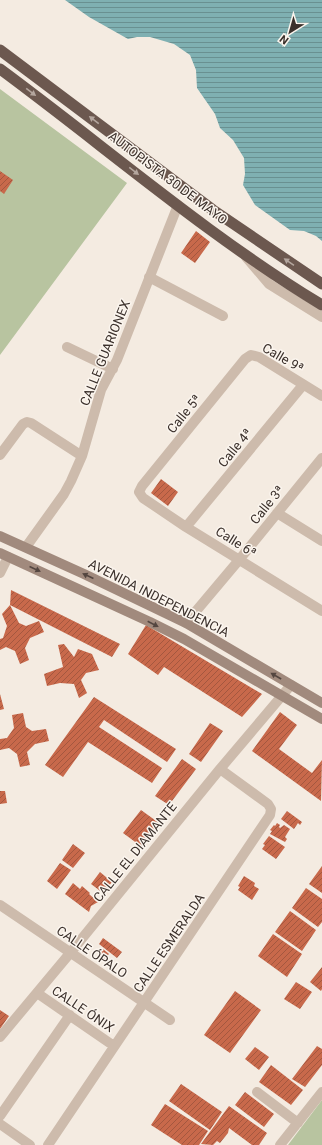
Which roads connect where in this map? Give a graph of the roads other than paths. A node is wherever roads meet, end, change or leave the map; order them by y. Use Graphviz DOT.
graph roads {
  1 [pos="0,50"];
  2 [pos="0,69"];
  3 [pos="178,205"];
  4 [pos="238,249"];
  5 [pos="149,277"];
  6 [pos="322,284"];
  7 [pos="322,304"];
  8 [pos="223,316"];
  9 [pos="322,317"];
  10 [pos="67,347"];
  11 [pos="251,355"];
  12 [pos="113,369"];
  13 [pos="303,385"];
  14 [pos="322,396"];
  15 [pos="0,455"];
  16 [pos="82,456"];
  17 [pos="320,464"];
  18 [pos="139,492"];
  19 [pos="278,513"];
  20 [pos="186,527"];
  21 [pos="0,536"];
  22 [pos="322,541"];
  23 [pos="26,547"];
  24 [pos="4,555"];
  25 [pos="239,560"];
  26 [pos="0,573"];
  27 [pos="322,611"];
  28 [pos="186,623"];
  29 [pos="291,685"];
  30 [pos="283,696"];
  31 [pos="322,703"];
  32 [pos="322,719"];
  33 [pos="220,768"];
  34 [pos="0,905"];
  35 [pos="71,952"];
  36 [pos="37,993"];
  37 [pos="144,1003"];
  38 [pos="70,1015"];
  39 [pos="170,1020"];
  40 [pos="0,1037"];
  41 [pos="114,1046"];
  42 [pos="257,1092"];
  43 [pos="322,1092"];
  44 [pos="0,1116"];
  45 [pos="298,1123"];
  46 [pos="0,1124"];
  47 [pos="30,1145"];
  48 [pos="48,1145"];
  49 [pos="280,1145"];
  6 -- 1 [label="highway, AUTOPISTA 30 DE MAYO, one-way"];
  2 -- 3 [label="highway, AUTOPISTA 30 DE MAYO, one-way"];
  3 -- 4 [label="highway, AUTOPISTA 30 DE MAYO"];
  3 -- 5 [label="street, CALLE GUARIONEX"];
  4 -- 7 [label="highway, AUTOPISTA 30 DE MAYO"];
  4 -- 9 [label="street"];
  5 -- 8 [label="street"];
  5 -- 12 [label="street, CALLE GUARIONEX"];
  10 -- 12 [label="street"];
  11 -- 13 [label="street, Calle 9ª"];
  11 -- 18 [label="street, Calle 5ª"];
  12 -- 16 [label="street, CALLE GUARIONEX"];
  13 -- 14 [label="street, Calle 9ª"];
  13 -- 20 [label="street, Calle 4ª"];
  15 -- 16 [label="street"];
  16 -- 23 [label="street, CALLE GUARIONEX"];
  17 -- 19 [label="street, Calle 3ª"];
  18 -- 20 [label="street, Calle 6ª"];
  19 -- 22 [label="street"];
  19 -- 25 [label="street, Calle 3ª"];
  20 -- 25 [label="street, Calle 6ª"];
  21 -- 23 [label="main road, AVENIDA INDEPENDENCIA"];
  28 -- 23 [label="main road, AVENIDA INDEPENDENCIA, one-way"];
  24 -- 26 [label="street"];
  24 -- 30 [label="main road, AVENIDA INDEPENDENCIA, one-way"];
  25 -- 27 [label="street, Calle 6ª"];
  25 -- 28 [label="street, Calle 3ª"];
  29 -- 28 [label="main road, AVENIDA INDEPENDENCIA, one-way"];
  29 -- 30 [label="street, CALLE EL DIAMANTE"];
  29 -- 31 [label="main road, AVENIDA INDEPENDENCIA"];
  30 -- 32 [label="main road, AVENIDA INDEPENDENCIA"];
  30 -- 33 [label="street, CALLE EL DIAMANTE"];
  33 -- 35 [label="street, CALLE EL DIAMANTE"];
  33 -- 37 [label="street, CALLE ESMERALDA"];
  34 -- 35 [label="street, CALLE ÓPALO"];
  35 -- 36 [label="street, CALLE EL DIAMANTE"];
  35 -- 37 [label="street, CALLE ÓPALO"];
  36 -- 38 [label="street, CALLE ÓNIX"];
  36 -- 40 [label="street, CALLE EL DIAMANTE"];
  37 -- 39 [label="street, CALLE ÓPALO"];
  37 -- 41 [label="street, CALLE ESMERALDA"];
  38 -- 41 [label="street, CALLE ÓNIX"];
  38 -- 44 [label="street"];
  41 -- 48 [label="street, CALLE ESMERALDA"];
  42 -- 45 [label="street"];
  43 -- 45 [label="street"];
  45 -- 49 [label="street"];
  46 -- 47 [label="street"];
}
